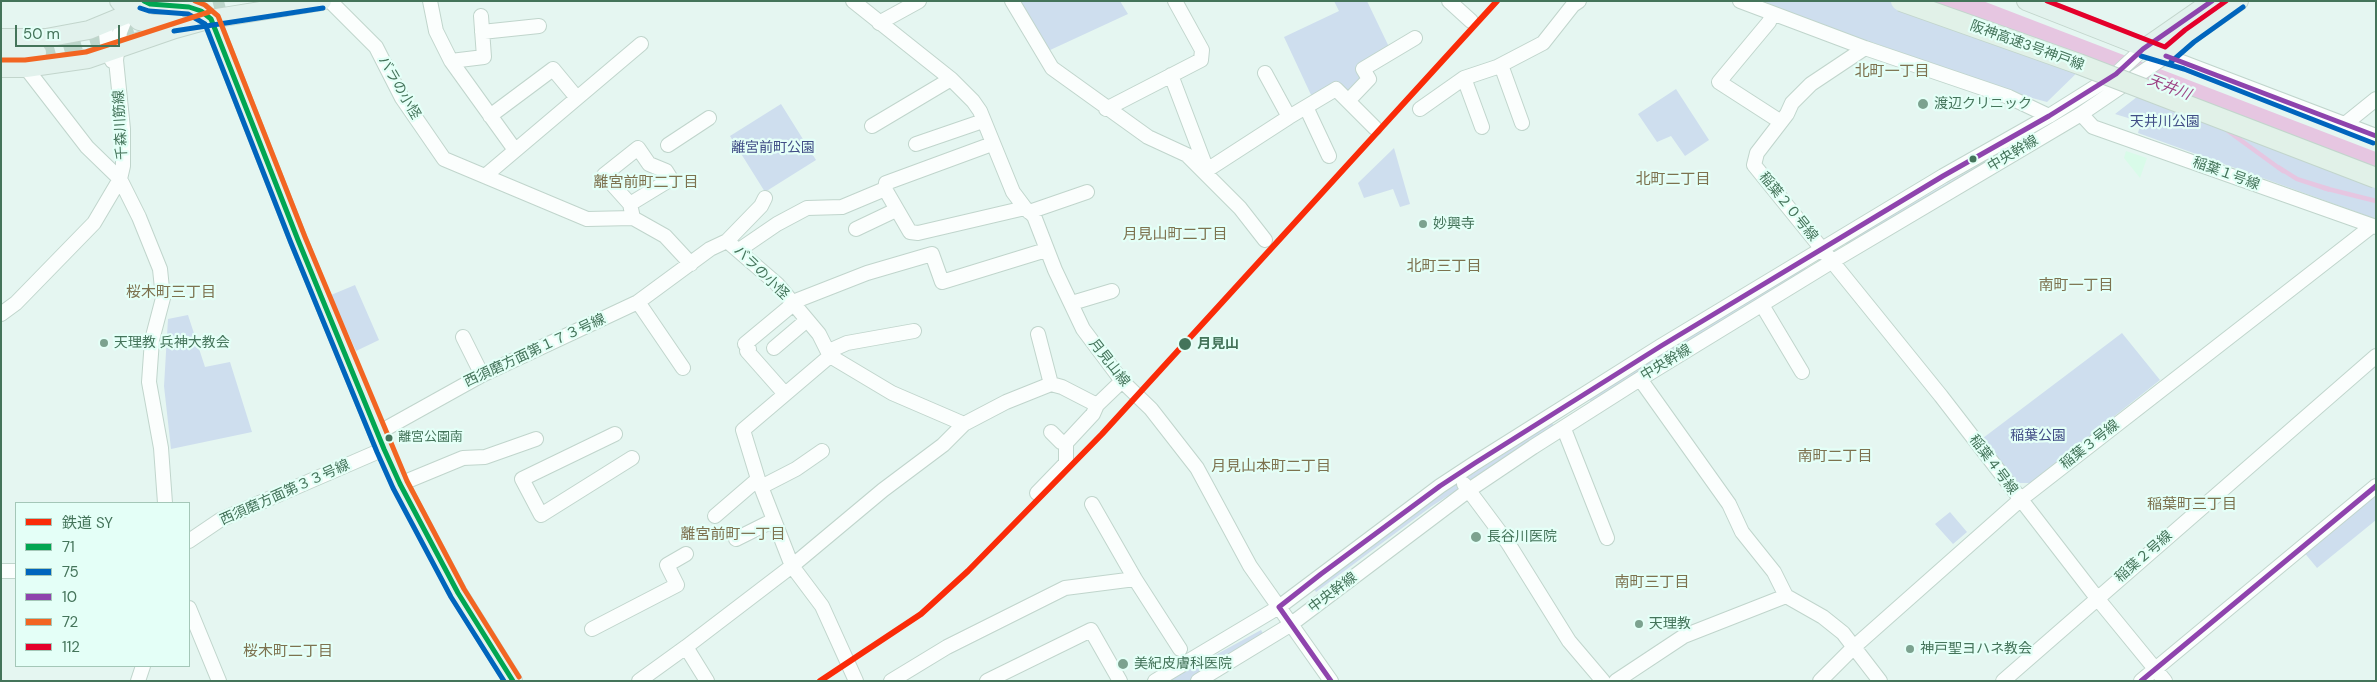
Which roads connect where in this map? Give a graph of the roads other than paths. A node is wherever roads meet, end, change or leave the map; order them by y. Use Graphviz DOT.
graph roads {
  1 [pos="108,1"];
  2 [pos="322,1"];
  3 [pos="330,1"];
  4 [pos="430,1"];
  5 [pos="853,1"];
  6 [pos="919,1"];
  7 [pos="1012,1"];
  8 [pos="1175,1"];
  9 [pos="1448,1"];
  10 [pos="1579,1"];
  11 [pos="1740,1"];
  12 [pos="1901,1"];
  13 [pos="1942,1"];
  14 [pos="2239,1"];
  15 [pos="151,2"];
  16 [pos="2033,2"];
  17 [pos="2211,2"];
  18 [pos="126,5"];
  19 [pos="1772,14"];
  20 [pos="481,16"];
  21 [pos="211,19"];
  22 [pos="1471,21"];
  23 [pos="879,23"];
  24 [pos="105,25"];
  25 [pos="539,26"];
  26 [pos="482,32"];
  27 [pos="1,38"];
  28 [pos="1415,38"];
  29 [pos="642,44"];
  30 [pos="1865,48"];
  31 [pos="2143,49"];
  32 [pos="112,50"];
  33 [pos="1,52"];
  34 [pos="37,53"];
  35 [pos="2166,56"];
  36 [pos="451,62"];
  37 [pos="1501,65"];
  38 [pos="1,68"];
  39 [pos="26,68"];
  40 [pos="1265,73"];
  41 [pos="1171,75"];
  42 [pos="1464,78"];
  43 [pos="951,79"];
  44 [pos="577,98"];
  45 [pos="2376,99"];
  46 [pos="1348,101"];
  47 [pos="1306,106"];
  48 [pos="1106,109"];
  49 [pos="1420,109"];
  50 [pos="2081,114"];
  51 [pos="490,116"];
  52 [pos="1289,116"];
  53 [pos="2049,116"];
  54 [pos="708,118"];
  55 [pos="984,120"];
  56 [pos="1781,122"];
  57 [pos="1522,123"];
  58 [pos="2345,124"];
  59 [pos="872,126"];
  60 [pos="1482,127"];
  61 [pos="1375,128"];
  62 [pos="2376,136"];
  63 [pos="916,144"];
  64 [pos="992,144"];
  65 [pos="668,145"];
  66 [pos="515,150"];
  67 [pos="1329,156"];
  68 [pos="2376,166"];
  69 [pos="1205,171"];
  70 [pos="485,176"];
  71 [pos="2376,178"];
  72 [pos="120,179"];
  73 [pos="885,189"];
  74 [pos="1087,192"];
  75 [pos="765,198"];
  76 [pos="896,210"];
  77 [pos="1027,210"];
  78 [pos="631,211"];
  79 [pos="2374,227"];
  80 [pos="856,228"];
  81 [pos="918,233"];
  82 [pos="1265,240"];
  83 [pos="727,241"];
  84 [pos="1822,249"];
  85 [pos="739,250"];
  86 [pos="1046,250"];
  87 [pos="924,256"];
  88 [pos="1833,261"];
  89 [pos="691,264"];
  90 [pos="1112,291"];
  91 [pos="638,302"];
  92 [pos="1072,303"];
  93 [pos="793,304"];
  94 [pos="1762,305"];
  95 [pos="1,314"];
  96 [pos="807,320"];
  97 [pos="914,331"];
  98 [pos="1038,334"];
  99 [pos="463,336"];
  100 [pos="774,348"];
  101 [pos="829,353"];
  102 [pos="2376,356"];
  103 [pos="682,368"];
  104 [pos="1802,372"];
  105 [pos="482,375"];
  106 [pos="1640,378"];
  107 [pos="1122,381"];
  108 [pos="1051,384"];
  109 [pos="785,394"];
  110 [pos="1097,405"];
  111 [pos="964,424"];
  112 [pos="1564,429"];
  113 [pos="1050,432"];
  114 [pos="615,434"];
  115 [pos="536,439"];
  116 [pos="380,442"];
  117 [pos="1066,443"];
  118 [pos="822,451"];
  119 [pos="632,458"];
  120 [pos="1457,475"];
  121 [pos="759,483"];
  122 [pos="400,484"];
  123 [pos="2376,486"];
  124 [pos="1469,490"];
  125 [pos="1037,493"];
  126 [pos="2020,500"];
  127 [pos="165,502"];
  128 [pos="1092,504"];
  129 [pos="715,516"];
  130 [pos="774,520"];
  131 [pos="1608,538"];
  132 [pos="190,540"];
  133 [pos="736,540"];
  134 [pos="686,554"];
  135 [pos="792,566"];
  136 [pos="1,571"];
  137 [pos="15,571"];
  138 [pos="1135,579"];
  139 [pos="1786,596"];
  140 [pos="2097,598"];
  141 [pos="1279,607"];
  142 [pos="190,610"];
  143 [pos="1290,625"];
  144 [pos="592,629"];
  145 [pos="686,648"];
  146 [pos="1854,648"];
  147 [pos="1180,649"];
  148 [pos="143,667"];
  149 [pos="2156,669"];
  150 [pos="138,681"];
  151 [pos="219,681"];
  152 [pos="513,681"];
  153 [pos="639,681"];
  154 [pos="706,681"];
  155 [pos="856,681"];
  156 [pos="891,681"];
  157 [pos="987,681"];
  158 [pos="1120,681"];
  159 [pos="1155,681"];
  160 [pos="1198,681"];
  161 [pos="1331,681"];
  162 [pos="1603,681"];
  163 [pos="1616,681"];
  164 [pos="1820,681"];
  165 [pos="1880,681"];
  166 [pos="2003,681"];
  167 [pos="2141,681"];
  168 [pos="2165,681"];
  1 -- 24 [label="main road"];
  2 -- 21 [label="main road"];
  3 -- 70 [label="street, バラの小怪"];
  4 -- 36 [label="street"];
  5 -- 23 [label="street, 月見山線"];
  6 -- 23 [label="street"];
  7 -- 48 [label="street"];
  8 -- 41 [label="street"];
  9 -- 22 [label="street"];
  10 -- 37 [label="street"];
  11 -- 19 [label="street"];
  12 -- 71 [label="highway, 阪神高速3号神戸線, bridge"];
  13 -- 68 [label="highway, 阪神高速3号神戸線"];
  14 -- 35 [label="main road"];
  15 -- 18 [label="main road"];
  15 -- 21 [label="main road"];
  16 -- 31 [label="main road"];
  17 -- 31 [label="main road"];
  18 -- 21 [label="main road"];
  18 -- 24 [label="main road"];
  18 -- 32 [label="street, 千森川筋線"];
  19 -- 30 [label="street"];
  19 -- 56 [label="street"];
  20 -- 26 [label="street"];
  21 -- 32 [label="main road"];
  21 -- 116 [label="main road"];
  23 -- 43 [label="street, 月見山線"];
  24 -- 27 [label="main road"];
  24 -- 32 [label="street"];
  25 -- 26 [label="street"];
  26 -- 36 [label="street"];
  28 -- 46 [label="street"];
  29 -- 44 [label="street"];
  30 -- 53 [label="street"];
  30 -- 56 [label="street"];
  31 -- 35 [label="main road"];
  31 -- 53 [label="street, 中央幹線"];
  32 -- 39 [label="main road"];
  32 -- 72 [label="street, 千森川筋線"];
  33 -- 34 [label="main road"];
  35 -- 50 [label="street, 中央幹線"];
  35 -- 58 [label="street"];
  36 -- 51 [label="street"];
  37 -- 42 [label="street"];
  37 -- 57 [label="street"];
  38 -- 39 [label="main road"];
  39 -- 72 [label="street"];
  40 -- 52 [label="street"];
  41 -- 48 [label="street"];
  41 -- 69 [label="street"];
  42 -- 49 [label="street"];
  42 -- 60 [label="street"];
  43 -- 55 [label="street, 月見山線"];
  43 -- 59 [label="street"];
  44 -- 51 [label="street"];
  44 -- 66 [label="street"];
  45 -- 58 [label="street"];
  46 -- 47 [label="street"];
  46 -- 61 [label="street"];
  47 -- 52 [label="street"];
  47 -- 67 [label="street"];
  48 -- 69 [label="street"];
  50 -- 79 [label="street, 稲葉１号線"];
  50 -- 88 [label="street, 中央幹線"];
  51 -- 66 [label="street"];
  52 -- 69 [label="street"];
  53 -- 84 [label="street, 中央幹線"];
  54 -- 65 [label="street"];
  55 -- 63 [label="street"];
  55 -- 64 [label="street, 月見山線"];
  56 -- 84 [label="street, 稲葉２０号線"];
  58 -- 62 [label="street"];
  64 -- 73 [label="street"];
  64 -- 77 [label="street, 月見山線"];
  66 -- 70 [label="street"];
  69 -- 82 [label="street"];
  70 -- 78 [label="street, バラの小怪"];
  72 -- 95 [label="street, 千森川筋線"];
  72 -- 127 [label="street"];
  73 -- 76 [label="street"];
  73 -- 85 [label="street"];
  74 -- 77 [label="street"];
  75 -- 83 [label="street"];
  76 -- 80 [label="street"];
  76 -- 81 [label="street"];
  77 -- 81 [label="street"];
  77 -- 86 [label="street, 月見山線"];
  78 -- 78 [label="street"];
  78 -- 89 [label="street"];
  79 -- 126 [label="street, 稲葉３号線"];
  81 -- 87 [label="street"];
  83 -- 85 [label="street, バラの小怪"];
  83 -- 89 [label="street, バラの小怪"];
  84 -- 88 [label="street, 稲葉４号線"];
  84 -- 120 [label="street, 中央幹線"];
  85 -- 93 [label="street, バラの小怪"];
  86 -- 87 [label="street"];
  86 -- 92 [label="street, 月見山線"];
  87 -- 93 [label="street"];
  88 -- 94 [label="street, 中央幹線"];
  88 -- 126 [label="street, 稲葉４号線"];
  89 -- 91 [label="street, 西須磨方面第１７３号線"];
  90 -- 92 [label="street"];
  91 -- 103 [label="street"];
  91 -- 105 [label="street, 西須磨方面第１７３号線"];
  92 -- 107 [label="street, 月見山線"];
  93 -- 96 [label="street, バラの小怪"];
  93 -- 109 [label="street"];
  94 -- 104 [label="street"];
  94 -- 106 [label="street, 中央幹線"];
  96 -- 100 [label="street"];
  96 -- 101 [label="street, バラの小怪"];
  97 -- 101 [label="street"];
  98 -- 108 [label="street"];
  99 -- 105 [label="street"];
  101 -- 109 [label="street"];
  101 -- 111 [label="street, バラの小怪"];
  102 -- 140 [label="street, 稲葉２号線"];
  105 -- 116 [label="street, 西須磨方面第１７３号線"];
  106 -- 112 [label="street, 中央幹線"];
  106 -- 139 [label="street"];
  107 -- 110 [label="street"];
  107 -- 141 [label="street, 月見山線"];
  108 -- 110 [label="street"];
  108 -- 111 [label="street"];
  109 -- 121 [label="street"];
  110 -- 117 [label="street"];
  111 -- 135 [label="street"];
  112 -- 124 [label="street, 中央幹線"];
  112 -- 131 [label="street"];
  113 -- 117 [label="street"];
  114 -- 119 [label="street"];
  115 -- 122 [label="street"];
  116 -- 122 [label="main road"];
  116 -- 132 [label="street, 西須磨方面第３３号線"];
  117 -- 125 [label="street"];
  118 -- 121 [label="street"];
  120 -- 124 [label="street"];
  120 -- 141 [label="street, 中央幹線"];
  121 -- 129 [label="street"];
  121 -- 130 [label="street"];
  122 -- 152 [label="main road"];
  123 -- 149 [label="street"];
  124 -- 143 [label="street, 中央幹線"];
  124 -- 162 [label="street"];
  126 -- 140 [label="street, 稲葉４号線"];
  126 -- 146 [label="street, 稲葉３号線"];
  128 -- 138 [label="street"];
  130 -- 133 [label="street"];
  130 -- 135 [label="street"];
  134 -- 144 [label="street"];
  135 -- 145 [label="street"];
  135 -- 155 [label="street"];
  136 -- 137 [label="street"];
  138 -- 147 [label="street"];
  138 -- 156 [label="street"];
  139 -- 146 [label="street"];
  139 -- 163 [label="street"];
  140 -- 149 [label="street, 稲葉４号線"];
  140 -- 166 [label="street, 稲葉２号線"];
  141 -- 143 [label="street, 月見山線"];
  141 -- 159 [label="street, 中央幹線"];
  142 -- 151 [label="street"];
  143 -- 160 [label="street, 中央幹線"];
  143 -- 161 [label="street, 月見山線"];
  145 -- 153 [label="street"];
  145 -- 154 [label="street"];
  146 -- 164 [label="street, 稲葉３号線"];
  146 -- 165 [label="street"];
  148 -- 150 [label="street"];
  149 -- 167 [label="street"];
  149 -- 168 [label="street, 稲葉４号線"];
  157 -- 158 [label="street"];
}
